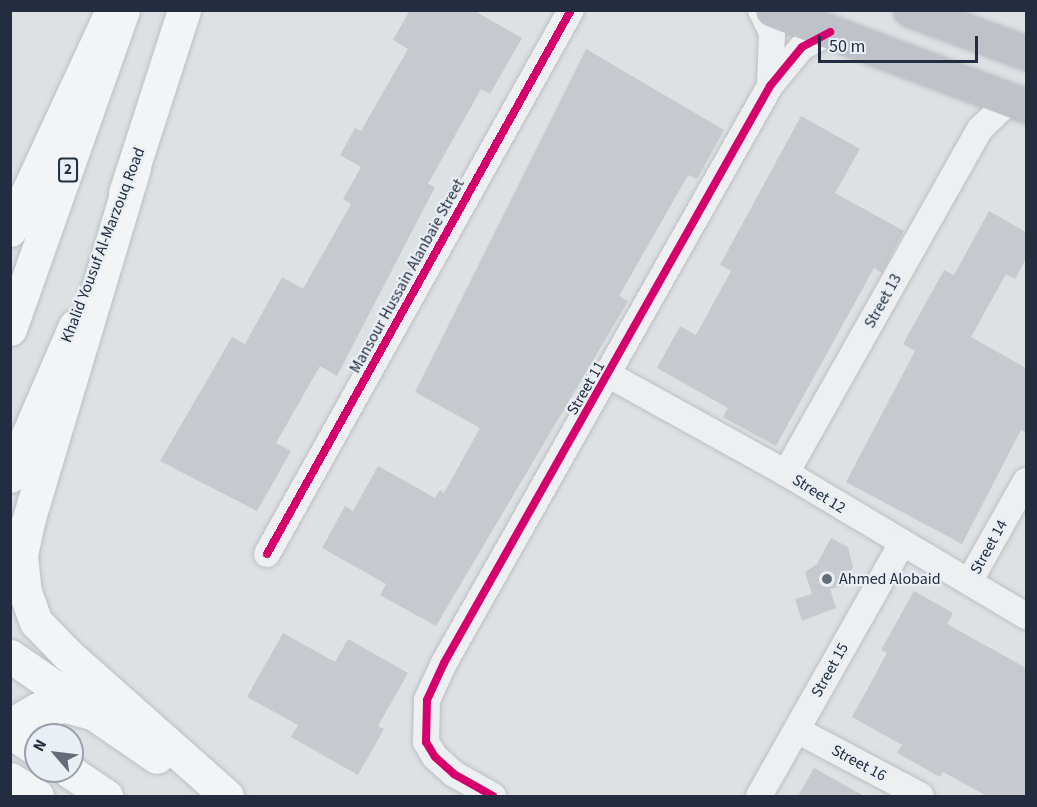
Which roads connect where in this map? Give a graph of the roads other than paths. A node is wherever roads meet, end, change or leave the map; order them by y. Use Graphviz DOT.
graph roads {
  1 [pos="112,10"];
  2 [pos="123,10"];
  3 [pos="184,10"];
  4 [pos="571,10"];
  5 [pos="761,10"];
  6 [pos="772,10"];
  7 [pos="910,10"];
  8 [pos="830,32"];
  9 [pos="1026,53"];
  10 [pos="770,86"];
  11 [pos="975,87"];
  12 [pos="1018,103"];
  13 [pos="980,129"];
  14 [pos="134,168"];
  15 [pos="10,230"];
  16 [pos="10,329"];
  17 [pos="609,375"];
  18 [pos="786,473"];
  19 [pos="10,476"];
  20 [pos="1026,481"];
  21 [pos="901,544"];
  22 [pos="267,554"];
  23 [pos="969,582"];
  24 [pos="1026,616"];
  25 [pos="10,656"];
  26 [pos="93,714"];
  27 [pos="10,725"];
  28 [pos="797,730"];
  29 [pos="10,732"];
  30 [pos="24,741"];
  31 [pos="10,779"];
  32 [pos="84,781"];
  33 [pos="38,796"];
  34 [pos="106,796"];
  35 [pos="215,796"];
  36 [pos="227,796"];
  37 [pos="493,796"];
  38 [pos="759,796"];
  39 [pos="921,796"];
  1 -- 15 [label="main road"];
  2 -- 16 [label="main road, 2"];
  3 -- 14 [label="main road, Khalid Yousuf Al-Marzouq Road"];
  4 -- 22 [label="street, Mansour Hussain Alanbaie Street"];
  5 -- 10 [label="street, Street 11"];
  6 -- 8 [label="street"];
  7 -- 9 [label="street"];
  8 -- 10 [label="street, Street 11"];
  8 -- 11 [label="street"];
  10 -- 17 [label="street, Street 11"];
  11 -- 12 [label="street"];
  11 -- 13 [label="street"];
  12 -- 13 [label="street, Street 13"];
  13 -- 18 [label="street, Street 13"];
  14 -- 19 [label="main road, Khalid Yousuf Al-Marzouq Road"];
  14 -- 36 [label="main road"];
  17 -- 18 [label="street, Street 12"];
  17 -- 37 [label="street, Street 11"];
  18 -- 21 [label="street, Street 12"];
  20 -- 23 [label="street, Street 14"];
  21 -- 23 [label="street, Street 12"];
  21 -- 28 [label="street, Street 15"];
  23 -- 24 [label="street, Street 12"];
  25 -- 26 [label="main road"];
  26 -- 27 [label="main road"];
  26 -- 35 [label="main road"];
  28 -- 38 [label="street, Street 15"];
  28 -- 39 [label="street, Street 16"];
  29 -- 30 [label="main road"];
  31 -- 33 [label="main road"];
  32 -- 34 [label="main road"];
}
